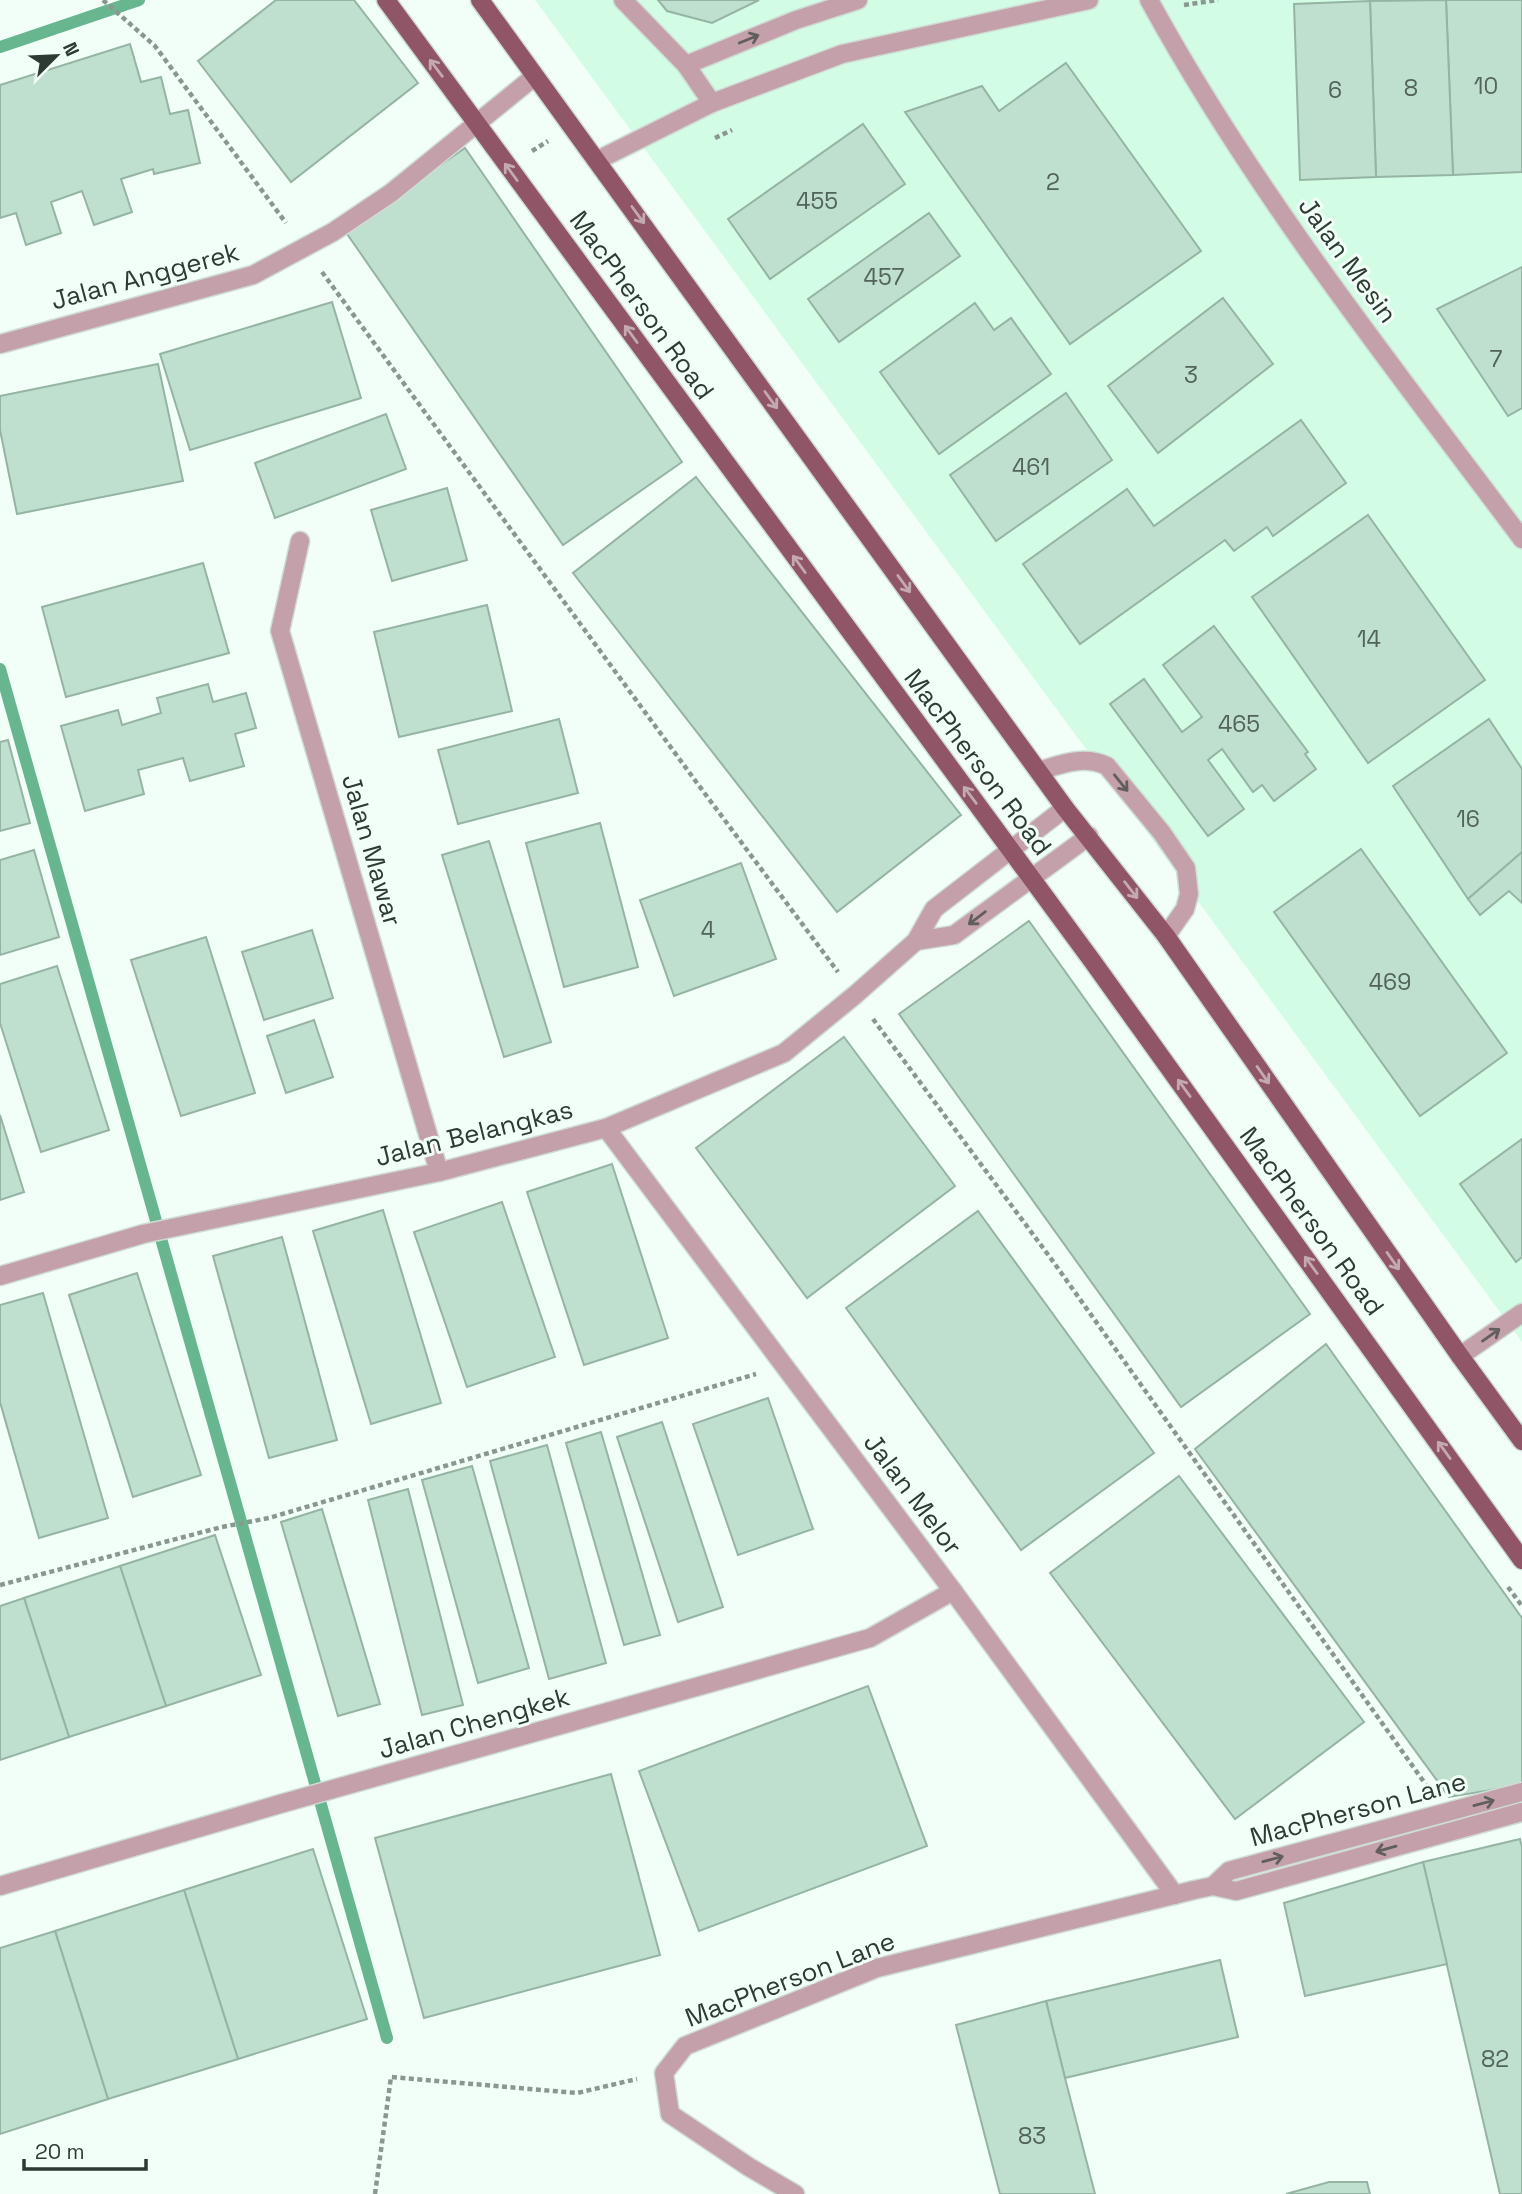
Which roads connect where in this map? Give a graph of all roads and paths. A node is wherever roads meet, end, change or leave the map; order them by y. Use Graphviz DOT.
graph roads {
  1 [pos="103,0"];
  2 [pos="386,0"];
  3 [pos="480,0"];
  4 [pos="623,0"];
  5 [pos="858,0"];
  6 [pos="1089,0"];
  7 [pos="1218,0"];
  8 [pos="1151,5"];
  9 [pos="686,65"];
  10 [pos="536,76"];
  11 [pos="712,103"];
  12 [pos="477,123"];
  13 [pos="572,125"];
  14 [pos="742,126"];
  15 [pos="704,144"];
  16 [pos="598,160"];
  17 [pos="508,167"];
  18 [pos="304,246"];
  19 [pos="0,344"];
  20 [pos="1522,539"];
  21 [pos="300,541"];
  22 [pos="1039,771"];
  23 [pos="1065,808"];
  24 [pos="1089,836"];
  25 [pos="1011,850"];
  26 [pos="1031,877"];
  27 [pos="1166,936"];
  28 [pos="916,941"];
  29 [pos="855,995"];
  30 [pos="606,1128"];
  31 [pos="439,1172"];
  32 [pos="0,1276"];
  33 [pos="1522,1313"];
  34 [pos="1460,1356"];
  35 [pos="784,1366"];
  36 [pos="1522,1441"];
  37 [pos="1522,1560"];
  38 [pos="0,1585"];
  39 [pos="953,1591"];
  40 [pos="1522,1793"];
  41 [pos="1522,1812"];
  42 [pos="1447,1813"];
  43 [pos="0,1886"];
  44 [pos="1213,1886"];
  45 [pos="1175,1895"];
  46 [pos="664,2073"];
  47 [pos="375,2194"];
  48 [pos="795,2194"];
  1 -- 18 [label="path"];
  12 -- 2 [label="main road, MacPherson Road, one-way"];
  3 -- 10 [label="main road, MacPherson Road"];
  4 -- 9 [label="street"];
  9 -- 5 [label="street, one-way"];
  6 -- 11 [label="street"];
  7 -- 8 [label="path"];
  8 -- 20 [label="street, Jalan Mesin"];
  9 -- 11 [label="street"];
  10 -- 12 [label="street, Jalan Anggerek"];
  10 -- 13 [label="main road, MacPherson Road"];
  11 -- 16 [label="street"];
  12 -- 17 [label="main road, MacPherson Road"];
  12 -- 18 [label="street, Jalan Anggerek"];
  13 -- 16 [label="main road, MacPherson Road"];
  13 -- 17 [label="path"];
  14 -- 15 [label="path"];
  16 -- 22 [label="main road, MacPherson Road, one-way"];
  25 -- 17 [label="main road, MacPherson Road, one-way"];
  18 -- 19 [label="street, Jalan Anggerek"];
  18 -- 29 [label="path"];
  21 -- 31 [label="street, Jalan Mawar"];
  22 -- 23 [label="main road, MacPherson Road"];
  22 -- 27 [label="street, one-way"];
  23 -- 24 [label="main road, MacPherson Road"];
  23 -- 25 [label="street, Jalan Belangkas"];
  24 -- 26 [label="street"];
  24 -- 27 [label="main road, MacPherson Road, one-way"];
  25 -- 26 [label="main road, MacPherson Road"];
  25 -- 28 [label="street, Jalan Belangkas"];
  26 -- 28 [label="street, one-way"];
  37 -- 26 [label="main road, MacPherson Road, one-way"];
  27 -- 34 [label="main road, MacPherson Road, one-way"];
  28 -- 29 [label="street, Jalan Belangkas"];
  29 -- 30 [label="street, Jalan Belangkas"];
  29 -- 42 [label="path"];
  30 -- 31 [label="street, Jalan Belangkas"];
  30 -- 35 [label="street, Jalan Melor"];
  31 -- 32 [label="street, Jalan Belangkas"];
  34 -- 33 [label="street, one-way"];
  34 -- 36 [label="main road, MacPherson Road"];
  35 -- 38 [label="path"];
  35 -- 39 [label="street, Jalan Melor"];
  39 -- 43 [label="street, Jalan Chengkek"];
  39 -- 45 [label="street, Jalan Melor"];
  42 -- 40 [label="street, MacPherson Lane, one-way"];
  41 -- 44 [label="street, MacPherson Lane, one-way"];
  44 -- 42 [label="street, MacPherson Lane, one-way"];
  44 -- 45 [label="street, MacPherson Lane"];
  45 -- 46 [label="street, MacPherson Lane"];
  46 -- 47 [label="path"];
  46 -- 48 [label="street"];
}
